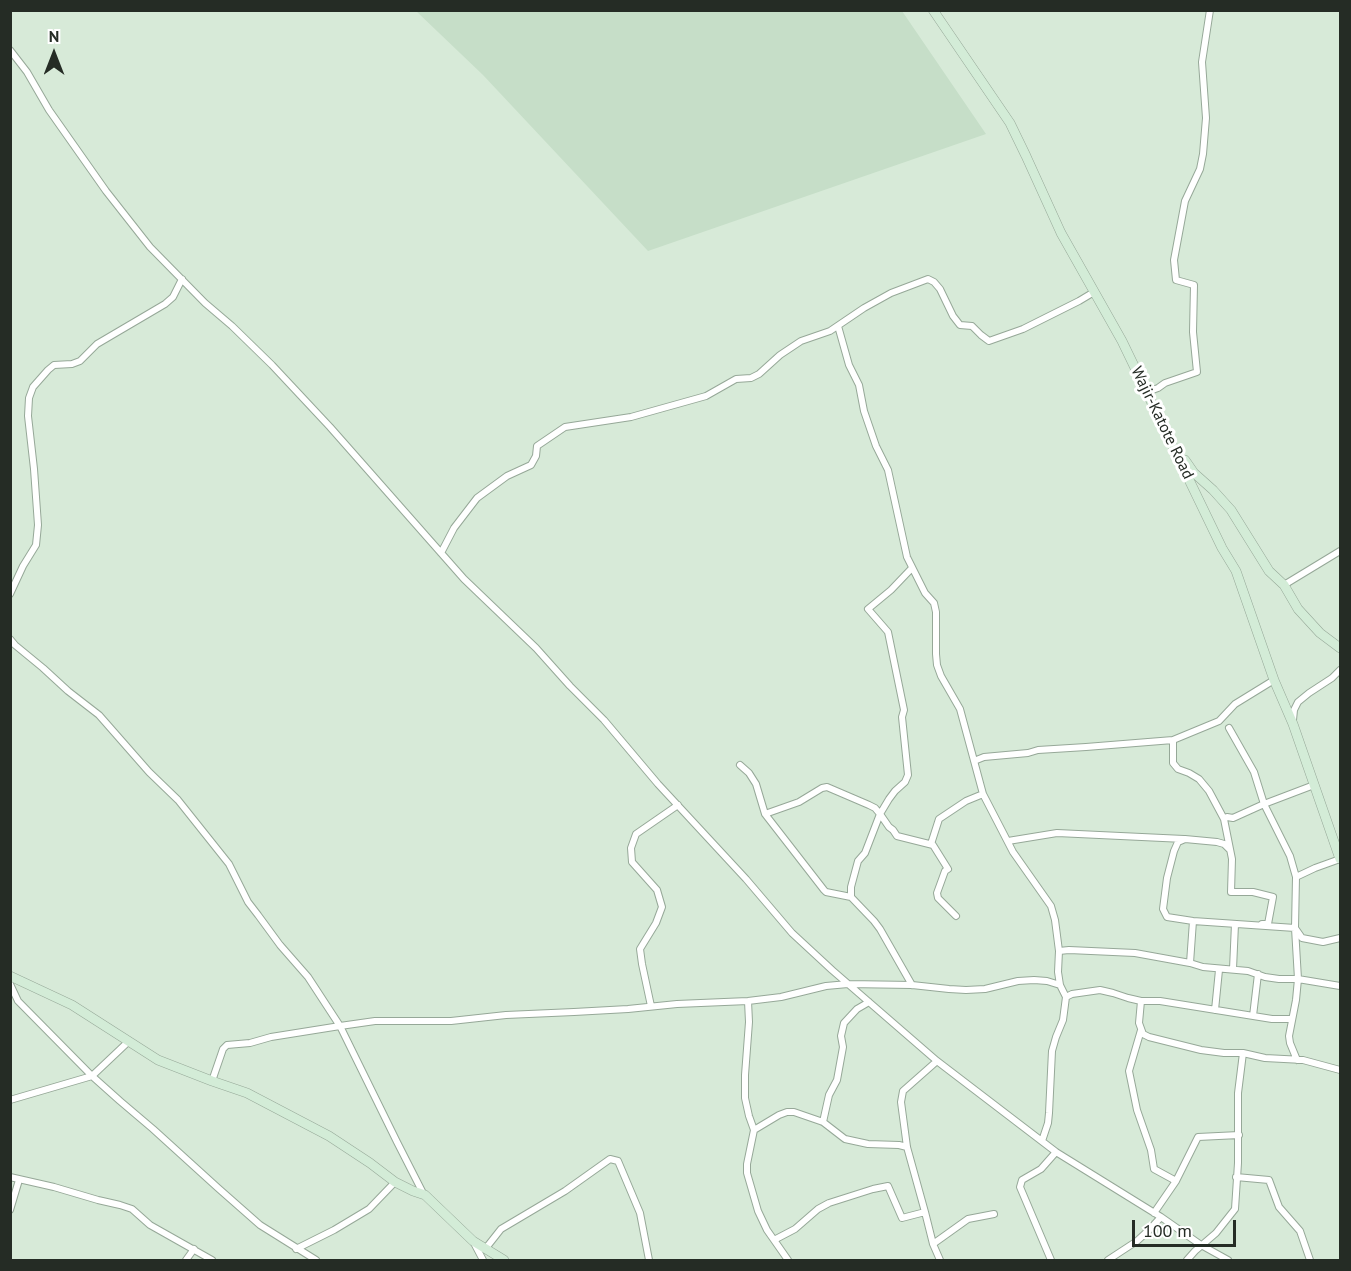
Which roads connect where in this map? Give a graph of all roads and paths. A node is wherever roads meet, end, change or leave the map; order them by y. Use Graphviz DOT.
graph roads {
  1 [pos="933,10"];
  2 [pos="1210,10"];
  3 [pos="10,50"];
  4 [pos="182,279"];
  5 [pos="1094,292"];
  6 [pos="838,326"];
  7 [pos="1147,392"];
  8 [pos="1166,430"];
  9 [pos="1341,551"];
  10 [pos="441,552"];
  11 [pos="912,568"];
  12 [pos="1284,585"];
  13 [pos="10,594"];
  14 [pos="10,639"];
  15 [pos="1341,648"];
  16 [pos="1341,670"];
  17 [pos="1274,680"];
  18 [pos="1293,724"];
  19 [pos="1229,728"];
  20 [pos="1173,740"];
  21 [pos="974,761"];
  22 [pos="740,765"];
  23 [pos="1314,785"];
  24 [pos="983,794"];
  25 [pos="1264,804"];
  26 [pos="678,805"];
  27 [pos="765,814"];
  28 [pos="880,814"];
  29 [pos="1224,819"];
  30 [pos="1185,839"];
  31 [pos="1008,841"];
  32 [pos="931,844"];
  33 [pos="1230,850"];
  34 [pos="1341,859"];
  35 [pos="1296,877"];
  36 [pos="851,897"];
  37 [pos="956,916"];
  38 [pos="1193,921"];
  39 [pos="1235,924"];
  40 [pos="1295,928"];
  41 [pos="1341,938"];
  42 [pos="1059,951"];
  43 [pos="1190,963"];
  44 [pos="1233,969"];
  45 [pos="1219,970"];
  46 [pos="1258,974"];
  47 [pos="10,976"];
  48 [pos="1298,979"];
  49 [pos="10,984"];
  50 [pos="849,984"];
  51 [pos="912,985"];
  52 [pos="1060,986"];
  53 [pos="1341,986"];
  54 [pos="1066,998"];
  55 [pos="748,1001"];
  56 [pos="1141,1001"];
  57 [pos="869,1002"];
  58 [pos="651,1006"];
  59 [pos="1215,1010"];
  60 [pos="1254,1016"];
  61 [pos="1291,1019"];
  62 [pos="340,1026"];
  63 [pos="1141,1029"];
  64 [pos="129,1041"];
  65 [pos="1243,1053"];
  66 [pos="1297,1060"];
  67 [pos="937,1061"];
  68 [pos="1341,1070"];
  69 [pos="92,1076"];
  70 [pos="212,1082"];
  71 [pos="10,1100"];
  72 [pos="823,1122"];
  73 [pos="754,1130"];
  74 [pos="1239,1135"];
  75 [pos="1042,1141"];
  76 [pos="907,1147"];
  77 [pos="1056,1152"];
  78 [pos="10,1177"];
  79 [pos="1236,1177"];
  80 [pos="20,1180"];
  81 [pos="1176,1181"];
  82 [pos="395,1182"];
  83 [pos="425,1195"];
  84 [pos="10,1210"];
  85 [pos="926,1212"];
  86 [pos="1154,1213"];
  87 [pos="994,1214"];
  88 [pos="1161,1217"];
  89 [pos="774,1240"];
  90 [pos="473,1242"];
  91 [pos="933,1244"];
  92 [pos="1201,1245"];
  93 [pos="486,1248"];
  94 [pos="296,1249"];
  95 [pos="194,1250"];
  96 [pos="186,1260"];
  97 [pos="212,1260"];
  98 [pos="316,1260"];
  99 [pos="483,1260"];
  100 [pos="504,1260"];
  101 [pos="649,1260"];
  102 [pos="788,1260"];
  103 [pos="940,1260"];
  104 [pos="1051,1260"];
  105 [pos="1108,1260"];
  106 [pos="1187,1260"];
  107 [pos="1228,1260"];
  108 [pos="1310,1260"];
  1 -- 5 [label="street, Wajir-Katote Road"];
  2 -- 7 [label="street"];
  3 -- 4 [label="street"];
  4 -- 10 [label="street"];
  4 -- 13 [label="street"];
  5 -- 6 [label="street"];
  5 -- 7 [label="street, Wajir-Katote Road"];
  6 -- 10 [label="street"];
  6 -- 11 [label="street"];
  7 -- 8 [label="street, Wajir-Katote Road"];
  8 -- 12 [label="street"];
  8 -- 17 [label="street, Wajir-Katote Road"];
  9 -- 12 [label="street"];
  10 -- 26 [label="street"];
  11 -- 21 [label="street"];
  11 -- 28 [label="street"];
  12 -- 15 [label="street"];
  14 -- 62 [label="street"];
  16 -- 18 [label="street"];
  17 -- 18 [label="street, Wajir-Katote Road"];
  17 -- 20 [label="street"];
  18 -- 23 [label="street, Wajir-Katote Road"];
  19 -- 25 [label="street"];
  20 -- 21 [label="street"];
  20 -- 29 [label="street"];
  21 -- 24 [label="street"];
  22 -- 27 [label="street"];
  23 -- 25 [label="street"];
  23 -- 34 [label="street, Wajir-Katote Road"];
  24 -- 31 [label="street"];
  24 -- 32 [label="street"];
  25 -- 29 [label="street"];
  25 -- 35 [label="street"];
  26 -- 50 [label="street"];
  26 -- 58 [label="street"];
  27 -- 28 [label="street"];
  27 -- 36 [label="street"];
  28 -- 32 [label="street"];
  28 -- 36 [label="street"];
  29 -- 33 [label="street"];
  30 -- 31 [label="street"];
  30 -- 33 [label="street"];
  30 -- 38 [label="street"];
  31 -- 42 [label="street"];
  32 -- 37 [label="street"];
  33 -- 39 [label="street"];
  34 -- 35 [label="street"];
  35 -- 40 [label="street"];
  36 -- 51 [label="street"];
  38 -- 39 [label="street"];
  38 -- 43 [label="street"];
  39 -- 40 [label="street"];
  39 -- 44 [label="street"];
  40 -- 41 [label="street"];
  40 -- 48 [label="street"];
  42 -- 43 [label="street"];
  42 -- 52 [label="street"];
  43 -- 45 [label="street"];
  44 -- 45 [label="street"];
  44 -- 46 [label="street"];
  45 -- 59 [label="street"];
  46 -- 48 [label="street"];
  46 -- 60 [label="street"];
  47 -- 64 [label="street"];
  48 -- 53 [label="street"];
  48 -- 61 [label="street"];
  49 -- 69 [label="street"];
  50 -- 51 [label="street"];
  50 -- 55 [label="street"];
  50 -- 57 [label="street"];
  51 -- 52 [label="street"];
  52 -- 54 [label="street"];
  54 -- 56 [label="street"];
  54 -- 75 [label="street"];
  55 -- 58 [label="street"];
  55 -- 73 [label="street"];
  56 -- 59 [label="street"];
  56 -- 63 [label="street"];
  57 -- 67 [label="street"];
  57 -- 72 [label="street"];
  58 -- 62 [label="street"];
  59 -- 60 [label="street"];
  60 -- 61 [label="street"];
  61 -- 66 [label="street"];
  62 -- 70 [label="street"];
  62 -- 83 [label="street"];
  63 -- 65 [label="street"];
  63 -- 81 [label="street"];
  64 -- 69 [label="street"];
  64 -- 70 [label="street"];
  65 -- 66 [label="street"];
  65 -- 74 [label="street"];
  66 -- 68 [label="street"];
  67 -- 75 [label="street"];
  67 -- 76 [label="street"];
  69 -- 71 [label="street"];
  69 -- 94 [label="street"];
  70 -- 82 [label="street"];
  72 -- 73 [label="street"];
  72 -- 76 [label="street"];
  73 -- 89 [label="street"];
  74 -- 79 [label="street"];
  74 -- 81 [label="street"];
  75 -- 77 [label="street"];
  76 -- 85 [label="street"];
  77 -- 86 [label="street"];
  77 -- 104 [label="street"];
  78 -- 80 [label="street"];
  79 -- 92 [label="street"];
  79 -- 108 [label="street"];
  80 -- 84 [label="street"];
  80 -- 95 [label="street"];
  81 -- 86 [label="street"];
  82 -- 83 [label="street"];
  82 -- 94 [label="street"];
  83 -- 90 [label="street"];
  85 -- 89 [label="street"];
  85 -- 91 [label="street"];
  86 -- 88 [label="street"];
  87 -- 91 [label="street"];
  88 -- 92 [label="street"];
  88 -- 105 [label="street"];
  89 -- 102 [label="street"];
  90 -- 93 [label="street"];
  90 -- 99 [label="street"];
  91 -- 103 [label="street"];
  92 -- 106 [label="street"];
  92 -- 107 [label="street"];
  93 -- 100 [label="street"];
  93 -- 101 [label="street"];
  94 -- 98 [label="street"];
  95 -- 96 [label="street"];
  95 -- 97 [label="street"];
}
